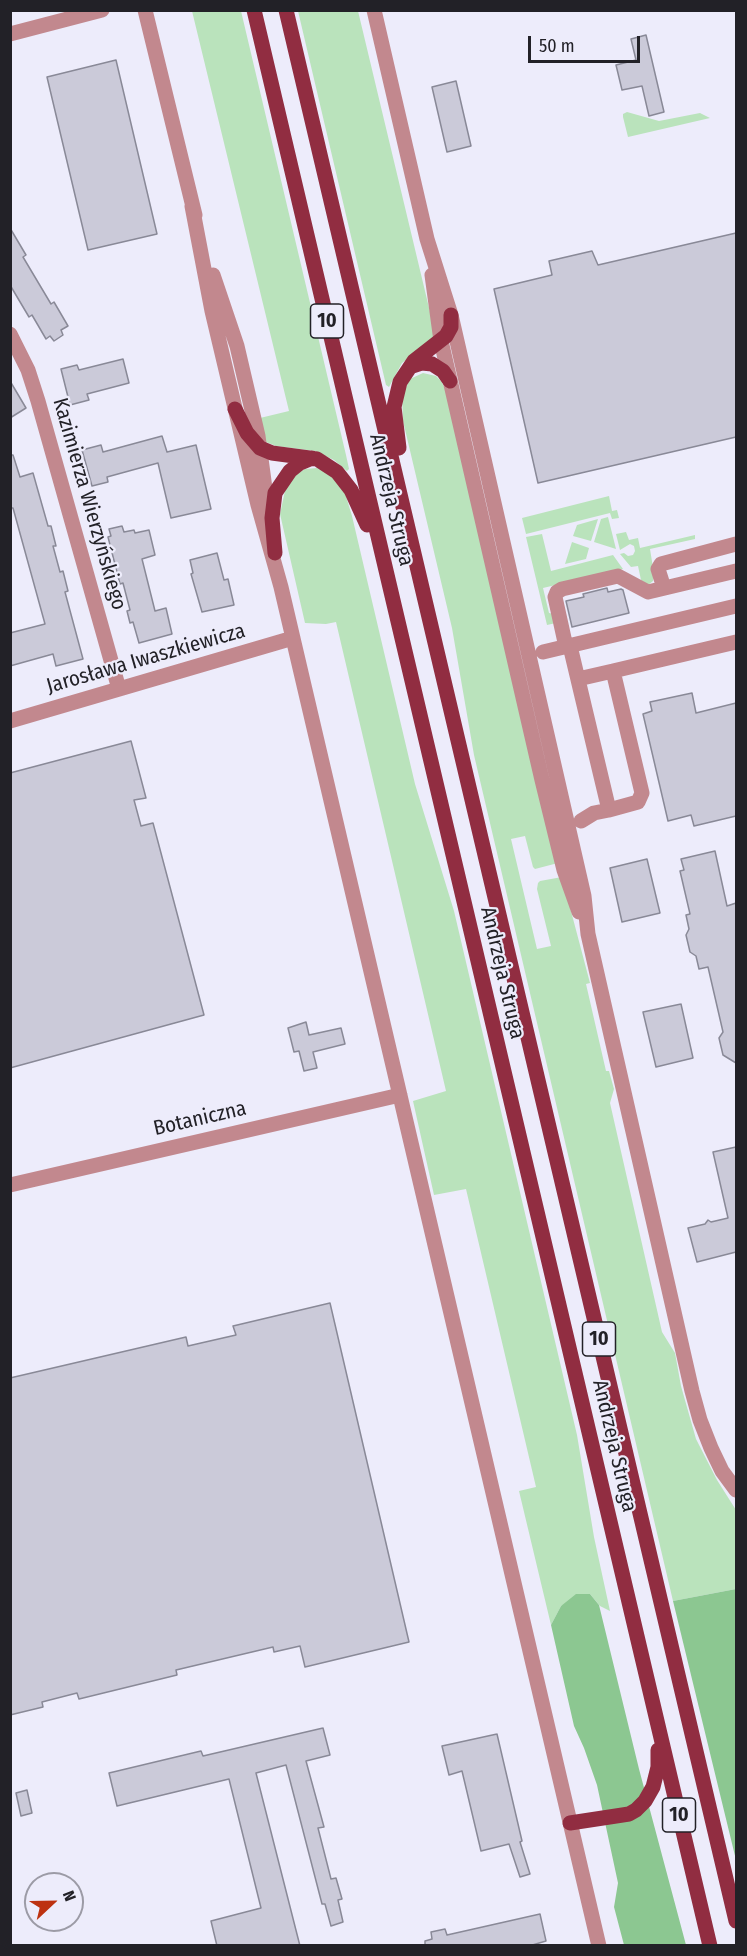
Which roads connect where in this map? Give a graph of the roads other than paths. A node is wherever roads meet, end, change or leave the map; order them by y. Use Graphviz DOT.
graph roads {
  1 [pos="102,10"];
  2 [pos="145,10"];
  3 [pos="254,10"];
  4 [pos="286,10"];
  5 [pos="374,10"];
  6 [pos="10,34"];
  7 [pos="192,206"];
  8 [pos="427,239"];
  9 [pos="451,315"];
  10 [pos="10,334"];
  11 [pos="441,341"];
  12 [pos="407,369"];
  13 [pos="450,381"];
  14 [pos="235,409"];
  15 [pos="260,448"];
  16 [pos="312,458"];
  17 [pos="733,545"];
  18 [pos="275,553"];
  19 [pos="736,571"];
  20 [pos="281,587"];
  21 [pos="664,588"];
  22 [pos="424,596"];
  23 [pos="736,606"];
  24 [pos="400,631"];
  25 [pos="293,638"];
  26 [pos="736,642"];
  27 [pos="568,646"];
  28 [pos="543,652"];
  29 [pos="613,671"];
  30 [pos="578,679"];
  31 [pos="119,689"];
  32 [pos="10,721"];
  33 [pos="609,810"];
  34 [pos="581,821"];
  35 [pos="588,934"];
  36 [pos="400,1095"];
  37 [pos="10,1185"];
  38 [pos="736,1490"];
  39 [pos="649,1685"];
  40 [pos="570,1823"];
  41 [pos="736,1921"];
  42 [pos="599,1946"];
  43 [pos="710,1946"];
  1 -- 6 [label="street"];
  2 -- 7 [label="street"];
  3 -- 24 [label="main road, Andrzeja Struga / 10"];
  4 -- 22 [label="main road, Andrzeja Struga / 10"];
  5 -- 8 [label="street"];
  7 -- 14 [label="street"];
  7 -- 15 [label="street"];
  8 -- 9 [label="street"];
  8 -- 11 [label="street"];
  9 -- 11 [label="main road"];
  9 -- 35 [label="street"];
  10 -- 31 [label="street, Kazimierza Wierzyńskiego"];
  11 -- 12 [label="main road"];
  11 -- 13 [label="street"];
  12 -- 13 [label="main road"];
  12 -- 22 [label="main road"];
  13 -- 35 [label="street"];
  14 -- 15 [label="main road"];
  14 -- 20 [label="street"];
  15 -- 16 [label="main road"];
  15 -- 18 [label="street"];
  16 -- 18 [label="main road"];
  16 -- 24 [label="main road"];
  17 -- 19 [label="street"];
  17 -- 21 [label="street"];
  18 -- 20 [label="street"];
  19 -- 21 [label="street"];
  20 -- 25 [label="street"];
  21 -- 27 [label="street"];
  22 -- 41 [label="main road, Andrzeja Struga / 10"];
  23 -- 27 [label="street"];
  24 -- 39 [label="main road, Andrzeja Struga / 10"];
  25 -- 31 [label="street, Jarosława Iwaszkiewicza"];
  25 -- 36 [label="street"];
  26 -- 29 [label="street"];
  27 -- 28 [label="street"];
  27 -- 30 [label="street"];
  29 -- 30 [label="street"];
  29 -- 33 [label="street"];
  30 -- 33 [label="street"];
  31 -- 32 [label="street, Jarosława Iwaszkiewicza"];
  33 -- 34 [label="street"];
  35 -- 38 [label="street"];
  36 -- 37 [label="street, Botaniczna"];
  36 -- 40 [label="street"];
  39 -- 40 [label="main road"];
  39 -- 43 [label="main road, Andrzeja Struga / 10"];
  40 -- 42 [label="street"];
}
